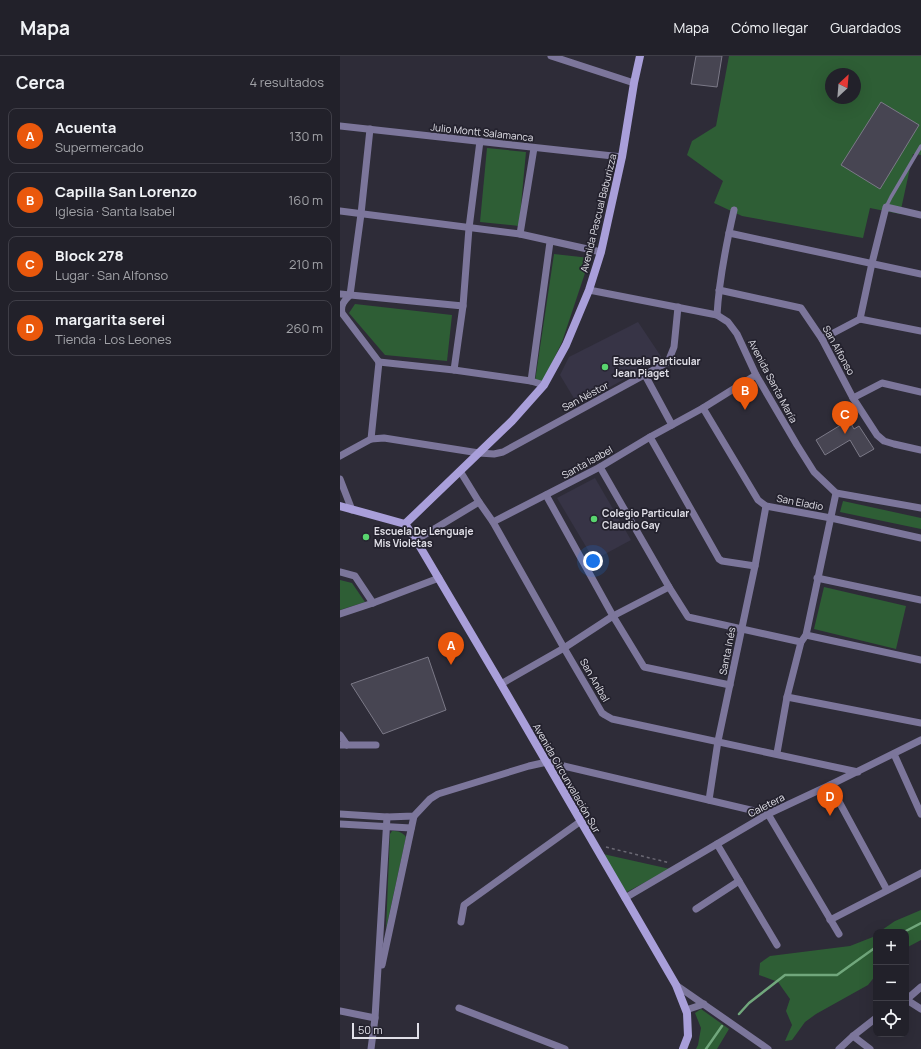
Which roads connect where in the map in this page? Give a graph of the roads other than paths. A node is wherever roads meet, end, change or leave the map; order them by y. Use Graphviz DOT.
graph roads {
  1 [pos="551,56"];
  2 [pos="640,56"];
  3 [pos="634,83"];
  4 [pos="340,126"];
  5 [pos="370,129"];
  6 [pos="480,141"];
  7 [pos="921,146"];
  8 [pos="534,148"];
  9 [pos="622,157"];
  10 [pos="886,207"];
  11 [pos="734,210"];
  12 [pos="340,211"];
  13 [pos="362,214"];
  14 [pos="921,215"];
  15 [pos="469,228"];
  16 [pos="729,233"];
  17 [pos="520,234"];
  18 [pos="550,242"];
  19 [pos="601,252"];
  20 [pos="872,263"];
  21 [pos="921,274"];
  22 [pos="589,290"];
  23 [pos="718,290"];
  24 [pos="340,294"];
  25 [pos="350,295"];
  26 [pos="463,306"];
  27 [pos="678,307"];
  28 [pos="717,315"];
  29 [pos="860,319"];
  30 [pos="921,331"];
  31 [pos="822,339"];
  32 [pos="379,362"];
  33 [pos="454,370"];
  34 [pos="645,375"];
  35 [pos="756,375"];
  36 [pos="531,381"];
  37 [pos="544,385"];
  38 [pos="921,392"];
  39 [pos="854,398"];
  40 [pos="703,408"];
  41 [pos="672,425"];
  42 [pos="650,437"];
  43 [pos="371,439"];
  44 [pos="921,450"];
  45 [pos="479,453"];
  46 [pos="340,456"];
  47 [pos="600,467"];
  48 [pos="460,471"];
  49 [pos="340,479"];
  50 [pos="836,493"];
  51 [pos="546,495"];
  52 [pos="479,502"];
  53 [pos="340,506"];
  54 [pos="766,506"];
  55 [pos="921,508"];
  56 [pos="352,510"];
  57 [pos="831,518"];
  58 [pos="493,522"];
  59 [pos="405,524"];
  60 [pos="921,538"];
  61 [pos="416,540"];
  62 [pos="755,566"];
  63 [pos="340,572"];
  64 [pos="439,578"];
  65 [pos="817,578"];
  66 [pos="669,587"];
  67 [pos="921,600"];
  68 [pos="373,603"];
  69 [pos="340,614"];
  70 [pos="613,616"];
  71 [pos="742,628"];
  72 [pos="806,635"];
  73 [pos="801,642"];
  74 [pos="564,648"];
  75 [pos="921,660"];
  76 [pos="501,684"];
  77 [pos="730,685"];
  78 [pos="787,697"];
  79 [pos="921,723"];
  80 [pos="340,735"];
  81 [pos="921,740"];
  82 [pos="718,741"];
  83 [pos="343,745"];
  84 [pos="376,745"];
  85 [pos="777,753"];
  86 [pos="894,754"];
  87 [pos="547,762"];
  88 [pos="858,772"];
  89 [pos="830,785"];
  90 [pos="709,800"];
  91 [pos="340,814"];
  92 [pos="768,814"];
  93 [pos="921,814"];
  94 [pos="414,816"];
  95 [pos="387,817"];
  96 [pos="581,821"];
  97 [pos="340,824"];
  98 [pos="387,827"];
  99 [pos="411,828"];
  100 [pos="717,844"];
  101 [pos="921,873"];
  102 [pos="739,881"];
  103 [pos="887,890"];
  104 [pos="625,898"];
  105 [pos="696,909"];
  106 [pos="830,920"];
  107 [pos="461,922"];
  108 [pos="839,934"];
  109 [pos="777,945"];
  110 [pos="676,985"];
  111 [pos="921,987"];
  112 [pos="378,988"];
  113 [pos="909,997"];
  114 [pos="908,1001"];
  115 [pos="704,1004"];
  116 [pos="459,1008"];
  117 [pos="921,1009"];
  118 [pos="686,1010"];
  119 [pos="340,1012"];
  120 [pos="376,1018"];
  121 [pos="873,1020"];
  122 [pos="852,1036"];
  123 [pos="371,1049"];
  124 [pos="565,1049"];
  125 [pos="683,1049"];
  126 [pos="768,1049"];
  127 [pos="839,1049"];
  128 [pos="870,1049"];
  1 -- 3 [label="street"];
  2 -- 3 [label="main road, Avenida Pascual Baburizza"];
  3 -- 9 [label="main road, Avenida Pascual Baburizza"];
  4 -- 5 [label="street, Julio Montt Salamanca"];
  5 -- 6 [label="street, Julio Montt Salamanca"];
  5 -- 13 [label="street"];
  6 -- 8 [label="street, Julio Montt Salamanca"];
  6 -- 15 [label="street"];
  7 -- 10 [label="lane"];
  8 -- 9 [label="street, Julio Montt Salamanca"];
  8 -- 17 [label="street"];
  9 -- 19 [label="main road, Avenida Pascual Baburizza"];
  10 -- 14 [label="street"];
  10 -- 20 [label="street"];
  11 -- 16 [label="street"];
  12 -- 13 [label="street"];
  13 -- 15 [label="street"];
  13 -- 25 [label="street"];
  15 -- 17 [label="street"];
  15 -- 26 [label="street"];
  16 -- 20 [label="street"];
  16 -- 23 [label="street"];
  17 -- 18 [label="street"];
  18 -- 19 [label="street"];
  18 -- 36 [label="street"];
  19 -- 22 [label="main road, Avenida Pascual Baburizza"];
  20 -- 21 [label="street"];
  20 -- 29 [label="street"];
  22 -- 27 [label="street, Avenida Santa María"];
  22 -- 37 [label="main road, Avenida Pascual Baburizza"];
  23 -- 28 [label="street"];
  23 -- 31 [label="street, San Alfonso"];
  24 -- 25 [label="street"];
  25 -- 26 [label="street"];
  25 -- 32 [label="street"];
  26 -- 33 [label="street"];
  27 -- 28 [label="street, Avenida Santa María"];
  27 -- 34 [label="street, San Néstor"];
  28 -- 35 [label="street, Avenida Santa María"];
  29 -- 30 [label="street"];
  29 -- 31 [label="street"];
  31 -- 39 [label="street, San Alfonso"];
  32 -- 33 [label="street"];
  32 -- 43 [label="street"];
  33 -- 36 [label="street"];
  34 -- 41 [label="street"];
  34 -- 45 [label="street, San Néstor"];
  35 -- 40 [label="street, Santa Isabel"];
  35 -- 50 [label="street, Avenida Santa María"];
  36 -- 37 [label="street"];
  37 -- 45 [label="main road, Avenida Pascual Baburizza"];
  38 -- 39 [label="street"];
  39 -- 44 [label="street, San Alfonso"];
  40 -- 41 [label="street, Santa Isabel"];
  40 -- 54 [label="street, San Eladio"];
  41 -- 42 [label="street, Santa Isabel"];
  42 -- 47 [label="street, Santa Isabel"];
  42 -- 62 [label="street"];
  43 -- 45 [label="street, San Néstor"];
  43 -- 46 [label="street"];
  45 -- 48 [label="main road, Avenida Pascual Baburizza"];
  47 -- 51 [label="street, Santa Isabel"];
  47 -- 66 [label="street"];
  48 -- 52 [label="street, San Aníbal"];
  48 -- 59 [label="main road, Avenida Pascual Baburizza"];
  49 -- 56 [label="street"];
  50 -- 55 [label="street"];
  50 -- 57 [label="street"];
  51 -- 58 [label="street, Santa Isabel"];
  51 -- 70 [label="street"];
  52 -- 58 [label="street, San Aníbal"];
  52 -- 61 [label="street"];
  53 -- 56 [label="main road"];
  54 -- 57 [label="street, San Eladio"];
  54 -- 62 [label="street, Santa Inés"];
  56 -- 59 [label="main road"];
  57 -- 60 [label="street, San Eladio"];
  57 -- 65 [label="street"];
  58 -- 74 [label="street, San Aníbal"];
  59 -- 61 [label="main road, Avenida Circunvalación Sur"];
  61 -- 64 [label="main road, Avenida Circunvalación Sur"];
  62 -- 71 [label="street, Santa Inés"];
  63 -- 68 [label="street"];
  64 -- 68 [label="street"];
  64 -- 76 [label="main road, Avenida Circunvalación Sur"];
  65 -- 67 [label="street"];
  65 -- 72 [label="street"];
  66 -- 70 [label="street"];
  66 -- 71 [label="street"];
  68 -- 69 [label="street"];
  70 -- 74 [label="street"];
  70 -- 77 [label="street"];
  71 -- 73 [label="street"];
  71 -- 77 [label="street, Santa Inés"];
  72 -- 73 [label="street"];
  72 -- 75 [label="street"];
  73 -- 78 [label="street"];
  74 -- 76 [label="street"];
  74 -- 82 [label="street, San Aníbal"];
  76 -- 87 [label="main road, Avenida Circunvalación Sur"];
  77 -- 82 [label="street, Santa Inés"];
  78 -- 79 [label="street"];
  78 -- 85 [label="street"];
  80 -- 83 [label="street"];
  81 -- 86 [label="street, Caletera"];
  82 -- 85 [label="street, San Aníbal"];
  82 -- 90 [label="street, Santa Inés"];
  83 -- 84 [label="street"];
  85 -- 88 [label="street, San Aníbal"];
  86 -- 88 [label="street, Caletera"];
  86 -- 93 [label="street"];
  87 -- 90 [label="street"];
  87 -- 94 [label="street"];
  87 -- 96 [label="main road, Avenida Circunvalación Sur"];
  88 -- 89 [label="street, Caletera"];
  89 -- 92 [label="street, Caletera"];
  89 -- 103 [label="street"];
  90 -- 92 [label="street"];
  91 -- 95 [label="street"];
  92 -- 100 [label="street, Caletera"];
  92 -- 106 [label="street"];
  94 -- 95 [label="street"];
  94 -- 99 [label="street"];
  95 -- 98 [label="street"];
  96 -- 104 [label="main road, Avenida Circunvalación Sur"];
  96 -- 107 [label="street"];
  97 -- 98 [label="street"];
  98 -- 99 [label="street"];
  98 -- 112 [label="street"];
  99 -- 112 [label="street"];
  100 -- 102 [label="street"];
  100 -- 104 [label="street, Caletera"];
  101 -- 103 [label="street"];
  102 -- 105 [label="street"];
  102 -- 109 [label="street"];
  103 -- 106 [label="street"];
  104 -- 110 [label="main road, Avenida Circunvalación Sur"];
  106 -- 108 [label="street"];
  110 -- 115 [label="street"];
  110 -- 118 [label="main road, Avenida Circunvalación Sur"];
  111 -- 113 [label="street"];
  112 -- 120 [label="street"];
  114 -- 117 [label="street"];
  115 -- 118 [label="street"];
  115 -- 126 [label="street"];
  116 -- 124 [label="street"];
  118 -- 125 [label="main road, Avenida Circunvalación Sur"];
  119 -- 120 [label="street"];
  120 -- 123 [label="street"];
  121 -- 122 [label="street"];
  122 -- 127 [label="street"];
  122 -- 128 [label="street"];
}
